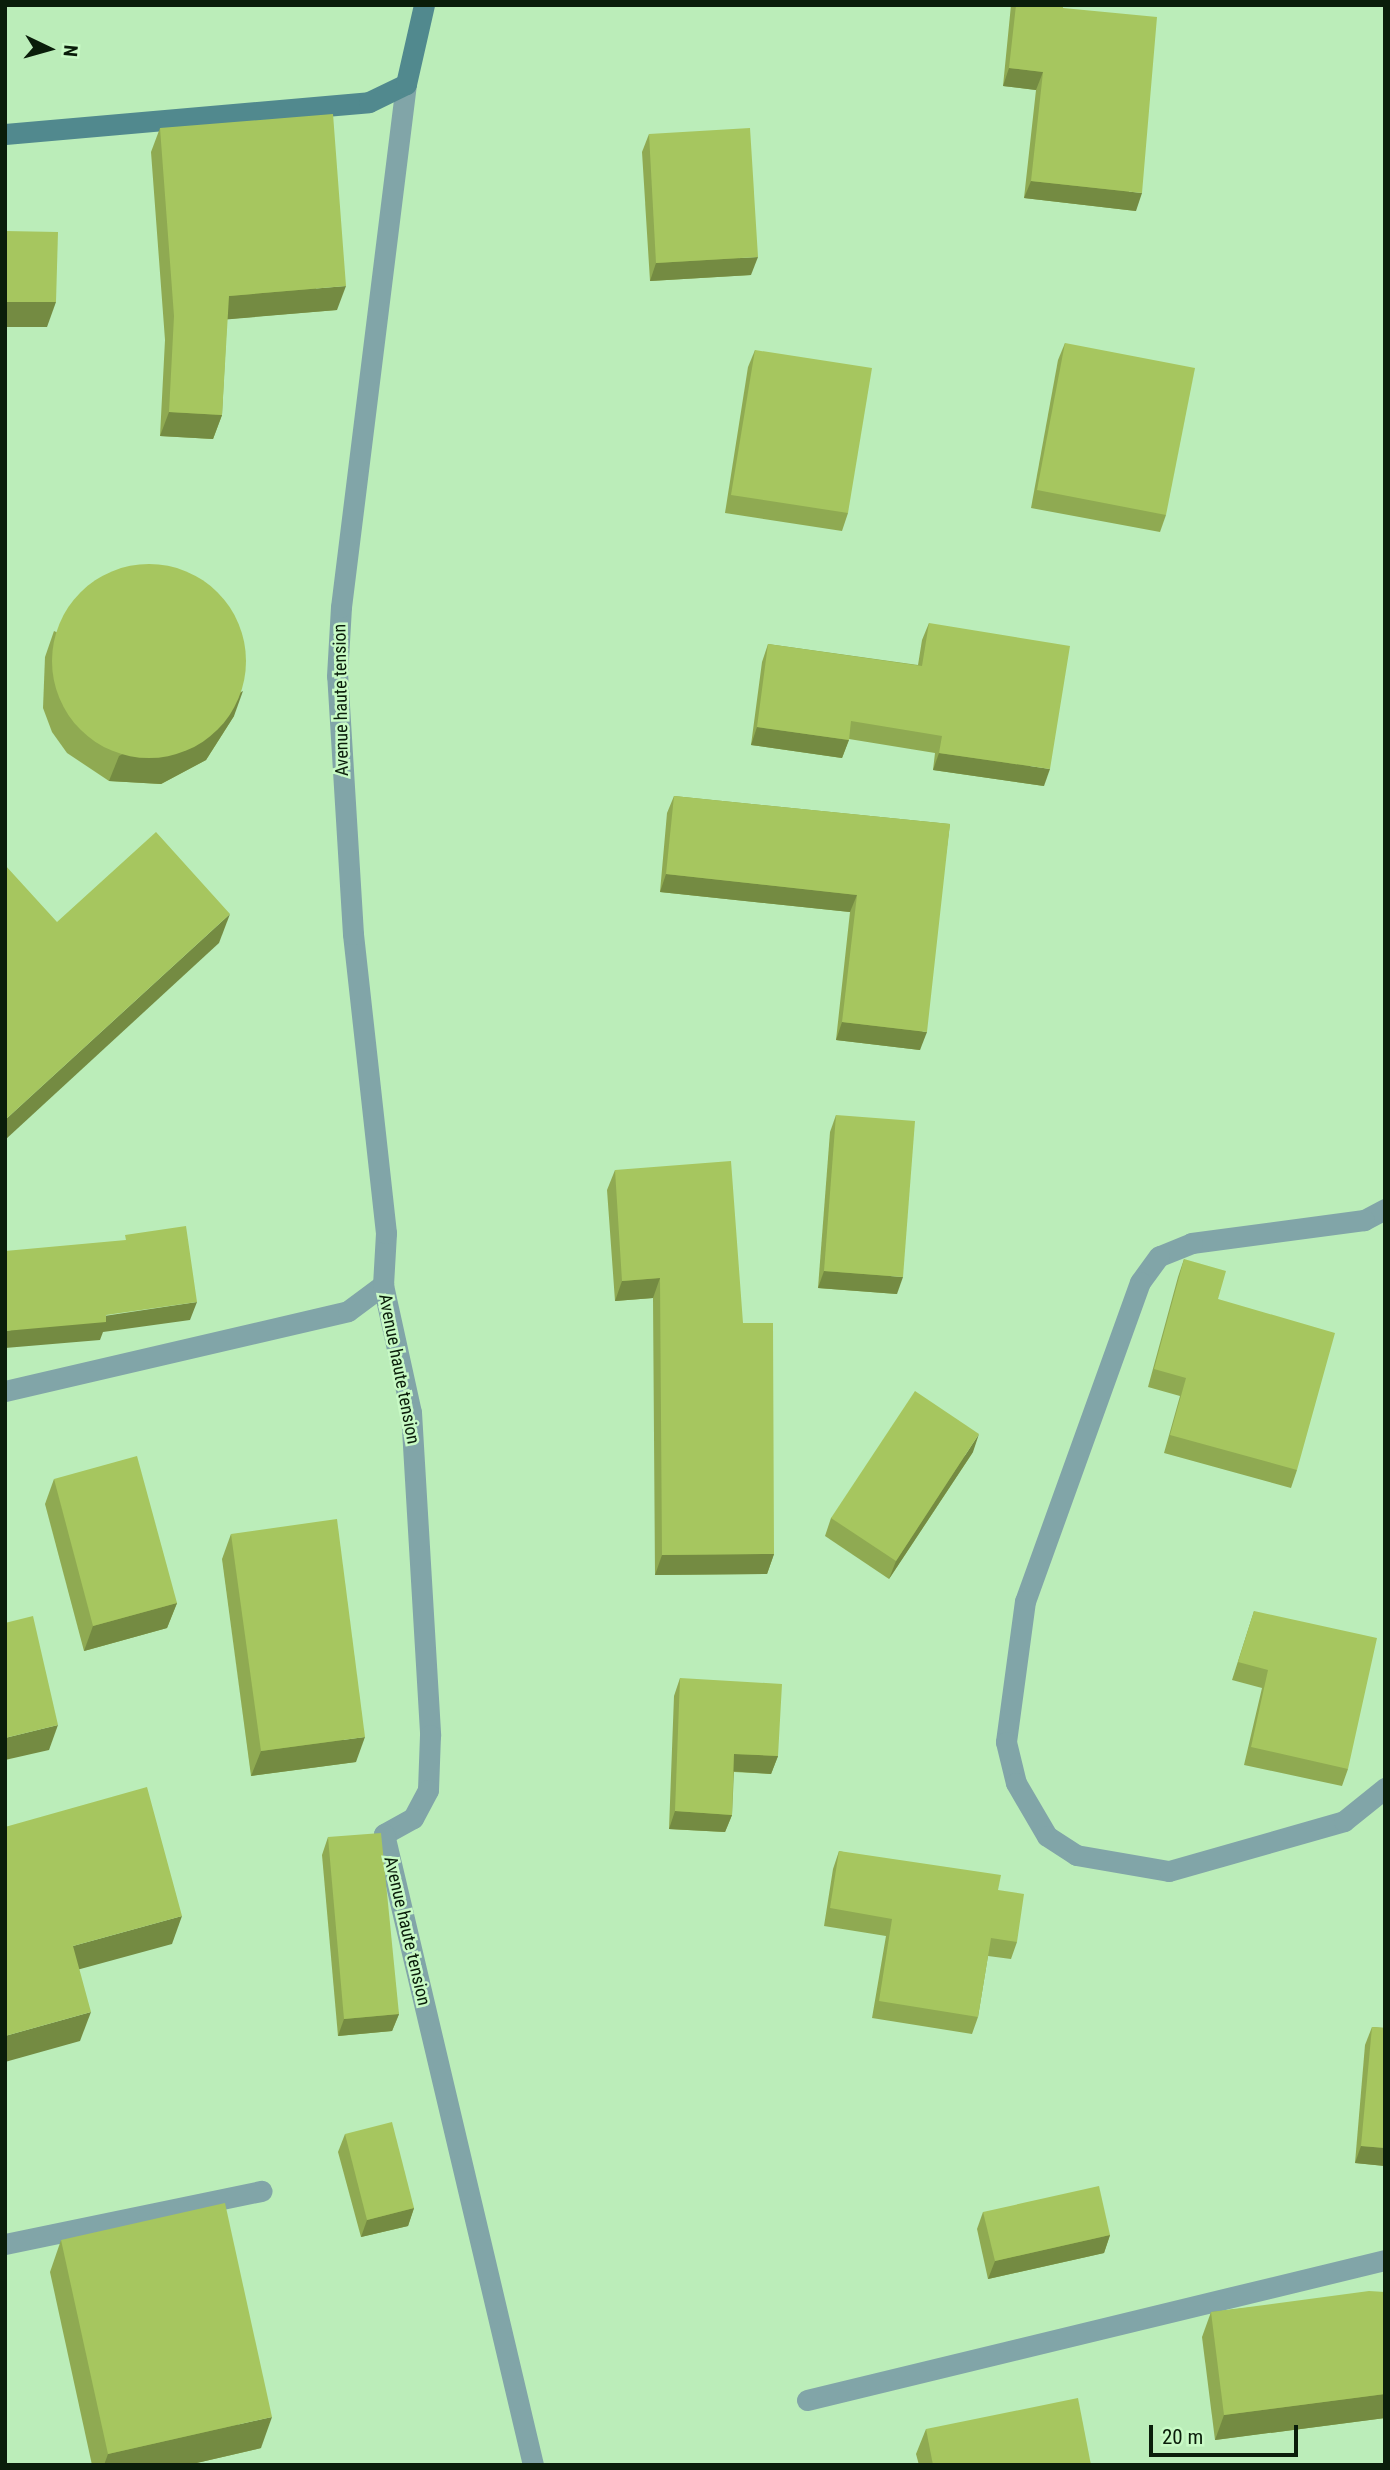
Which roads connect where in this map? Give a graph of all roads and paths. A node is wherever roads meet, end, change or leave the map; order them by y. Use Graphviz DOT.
graph roads {
  1 [pos="424,5"];
  2 [pos="406,84"];
  3 [pos="5,134"];
  4 [pos="1385,1209"];
  5 [pos="383,1285"];
  6 [pos="5,1391"];
  7 [pos="1385,1788"];
  8 [pos="262,2190"];
  9 [pos="5,2244"];
  10 [pos="1385,2260"];
  11 [pos="807,2400"];
  12 [pos="533,2465"];
  1 -- 2 [label="street"];
  2 -- 3 [label="street"];
  2 -- 5 [label="street, Avenue haute tension"];
  4 -- 7 [label="street"];
  5 -- 6 [label="street"];
  5 -- 12 [label="street, Avenue haute tension"];
  8 -- 9 [label="street"];
  10 -- 11 [label="street"];
}
